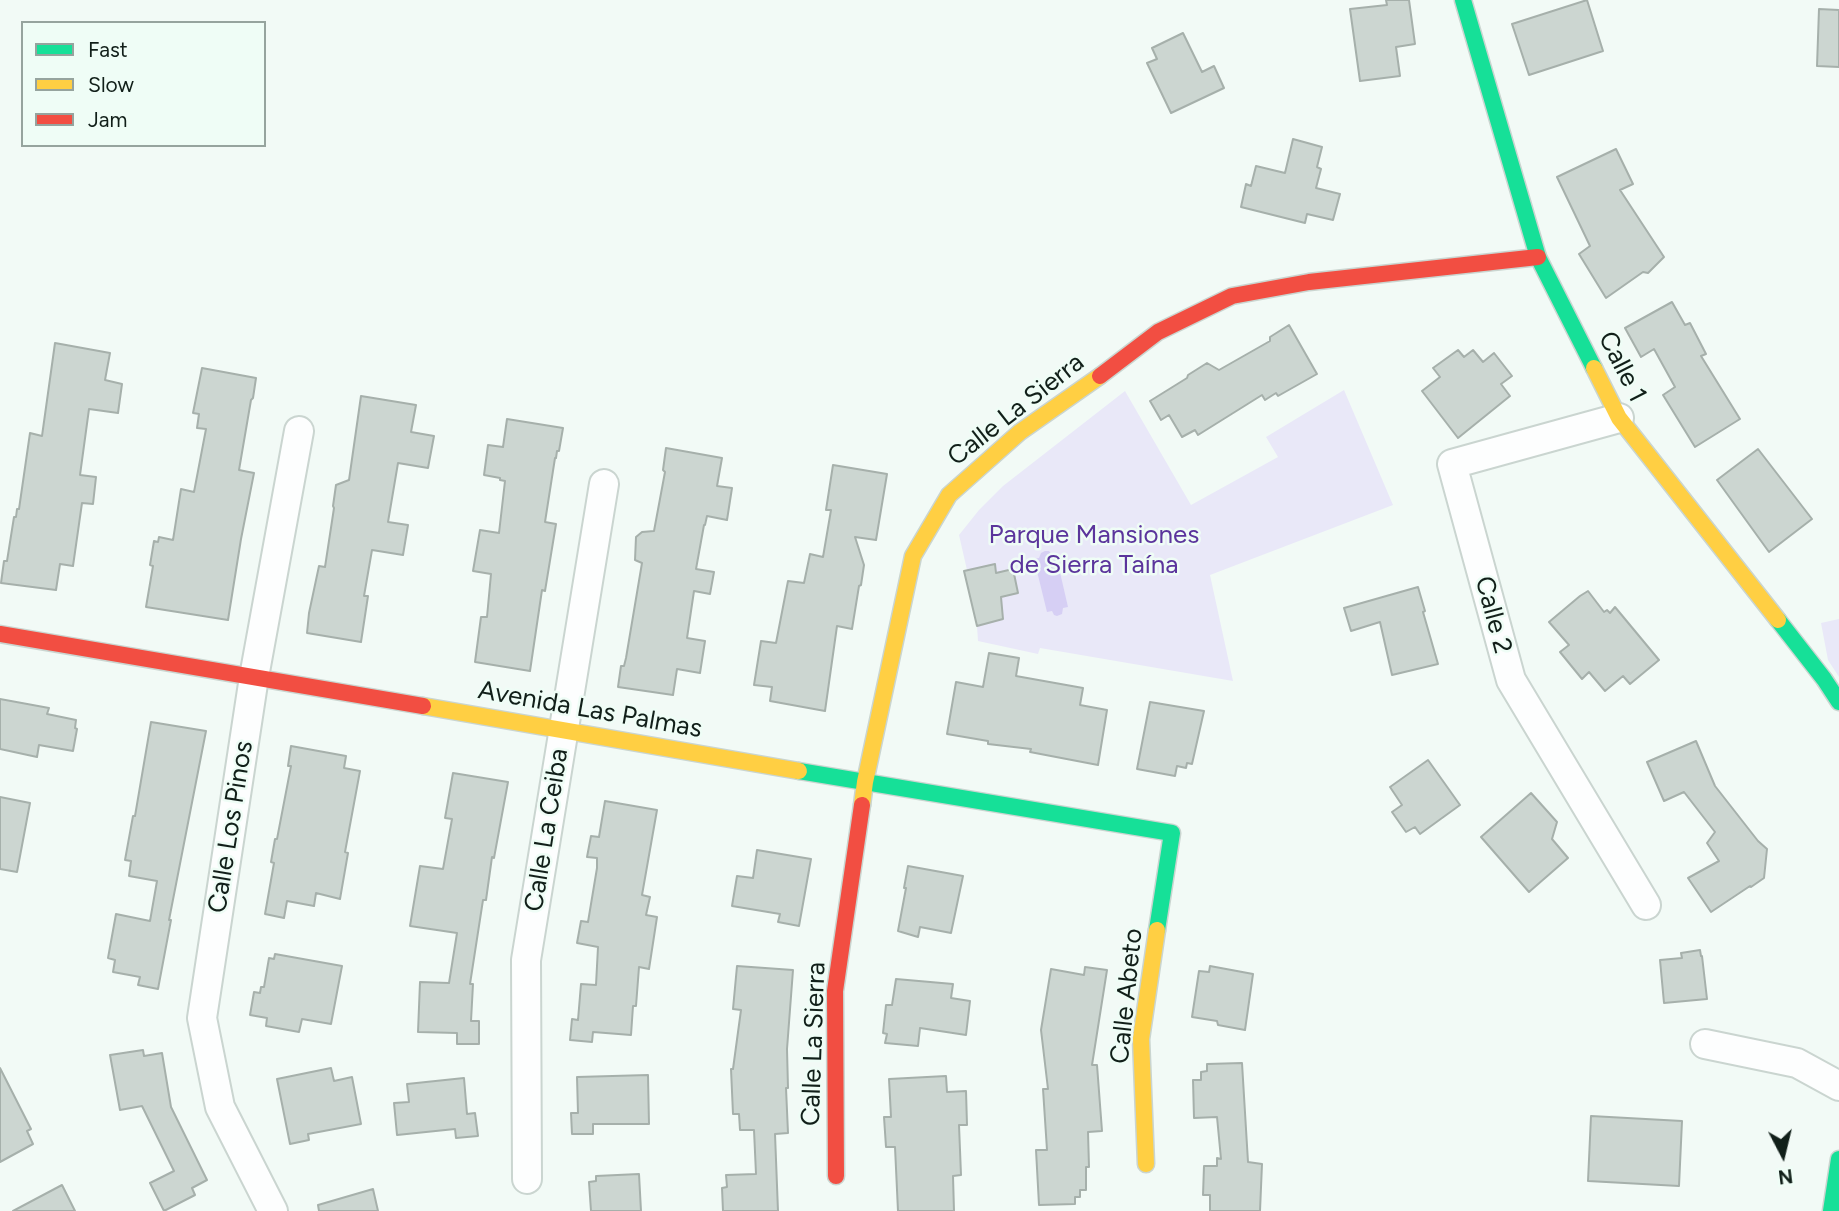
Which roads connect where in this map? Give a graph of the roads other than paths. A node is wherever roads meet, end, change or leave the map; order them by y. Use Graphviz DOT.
graph roads {
  1 [pos="1464,0"];
  2 [pos="1538,257"];
  3 [pos="1619,418"];
  4 [pos="299,431"];
  5 [pos="604,484"];
  6 [pos="0,634"];
  7 [pos="254,677"];
  8 [pos="1839,702"];
  9 [pos="563,730"];
  10 [pos="865,782"];
  11 [pos="1172,833"];
  12 [pos="1646,905"];
  13 [pos="1705,1044"];
  14 [pos="1839,1086"];
  15 [pos="1839,1159"];
  16 [pos="1146,1164"];
  17 [pos="836,1176"];
  18 [pos="527,1179"];
  19 [pos="273,1211"];
  20 [pos="1831,1211"];
  1 -- 2 [label="street, Calle 1"];
  2 -- 3 [label="street, Calle 1"];
  2 -- 10 [label="street, Calle La Sierra"];
  3 -- 8 [label="street, Calle 1"];
  3 -- 12 [label="street, Calle 2"];
  4 -- 7 [label="street, Calle Los Pinos"];
  5 -- 9 [label="street, Calle La Ceiba"];
  6 -- 7 [label="street, Avenida Las Palmas"];
  7 -- 9 [label="street, Avenida Las Palmas"];
  7 -- 19 [label="street, Calle Los Pinos"];
  9 -- 10 [label="street, Avenida Las Palmas"];
  9 -- 18 [label="street, Calle La Ceiba"];
  10 -- 11 [label="street, Avenida Las Palmas"];
  10 -- 17 [label="street, Calle La Sierra"];
  11 -- 16 [label="street, Calle Abeto"];
  13 -- 14 [label="street"];
  15 -- 20 [label="street"];
}
